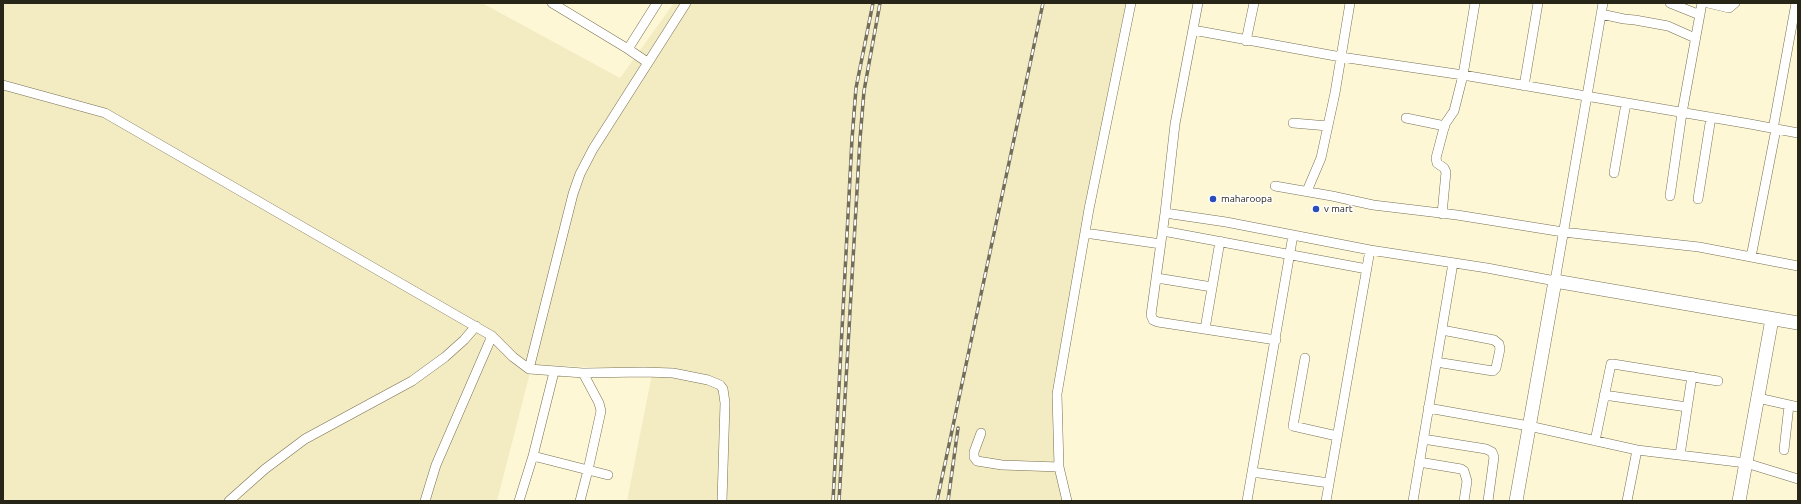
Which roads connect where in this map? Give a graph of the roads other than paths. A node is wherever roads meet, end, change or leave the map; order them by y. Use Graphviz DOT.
graph roads {
  1 [pos="552,3"];
  2 [pos="657,3"];
  3 [pos="686,3"];
  4 [pos="1131,3"];
  5 [pos="1198,3"];
  6 [pos="1254,3"];
  7 [pos="1350,3"];
  8 [pos="1475,3"];
  9 [pos="1538,3"];
  10 [pos="1603,3"];
  11 [pos="1670,3"];
  12 [pos="1702,3"];
  13 [pos="1708,3"];
  14 [pos="1734,3"];
  15 [pos="1796,3"];
  16 [pos="1602,14"];
  17 [pos="1700,15"];
  18 [pos="1193,30"];
  19 [pos="1695,38"];
  20 [pos="1246,40"];
  21 [pos="628,49"];
  22 [pos="1341,57"];
  23 [pos="647,62"];
  24 [pos="1463,75"];
  25 [pos="3,85"];
  26 [pos="1524,86"];
  27 [pos="1586,96"];
  28 [pos="1626,103"];
  29 [pos="1682,113"];
  30 [pos="1711,117"];
  31 [pos="1406,118"];
  32 [pos="1293,123"];
  33 [pos="1328,126"];
  34 [pos="1445,126"];
  35 [pos="1775,129"];
  36 [pos="1798,134"];
  37 [pos="1614,173"];
  38 [pos="1275,186"];
  39 [pos="1307,191"];
  40 [pos="1670,196"];
  41 [pos="1698,199"];
  42 [pos="1165,213"];
  43 [pos="1442,214"];
  44 [pos="1163,230"];
  45 [pos="1563,232"];
  46 [pos="1085,233"];
  47 [pos="1293,236"];
  48 [pos="1220,241"];
  49 [pos="1161,244"];
  50 [pos="1370,250"];
  51 [pos="1290,254"];
  52 [pos="1751,257"];
  53 [pos="1453,263"];
  54 [pos="1798,266"];
  55 [pos="1367,269"];
  56 [pos="1157,278"];
  57 [pos="1555,281"];
  58 [pos="1212,287"];
  59 [pos="1772,318"];
  60 [pos="1798,323"];
  61 [pos="476,326"];
  62 [pos="1205,329"];
  63 [pos="1442,330"];
  64 [pos="492,336"];
  65 [pos="1276,340"];
  66 [pos="1305,358"];
  67 [pos="1436,362"];
  68 [pos="529,369"];
  69 [pos="554,372"];
  70 [pos="583,373"];
  71 [pos="1692,376"];
  72 [pos="1718,381"];
  73 [pos="1604,395"];
  74 [pos="1758,398"];
  75 [pos="1794,406"];
  76 [pos="1687,407"];
  77 [pos="1428,408"];
  78 [pos="1529,426"];
  79 [pos="981,433"];
  80 [pos="1337,436"];
  81 [pos="1423,439"];
  82 [pos="1595,441"];
  83 [pos="1636,450"];
  84 [pos="1784,450"];
  85 [pos="1680,455"];
  86 [pos="533,456"];
  87 [pos="1419,462"];
  88 [pos="1746,463"];
  89 [pos="1058,467"];
  90 [pos="588,470"];
  91 [pos="1252,472"];
  92 [pos="608,475"];
  93 [pos="1798,479"];
  94 [pos="1329,483"];
  95 [pos="229,501"];
  96 [pos="425,501"];
  97 [pos="520,501"];
  98 [pos="580,501"];
  99 [pos="722,501"];
  100 [pos="1067,501"];
  101 [pos="1248,501"];
  102 [pos="1326,501"];
  103 [pos="1412,501"];
  104 [pos="1464,501"];
  105 [pos="1488,501"];
  106 [pos="1516,501"];
  107 [pos="1627,501"];
  108 [pos="1739,501"];
  1 -- 21 [label="street"];
  2 -- 21 [label="street"];
  3 -- 23 [label="street"];
  4 -- 46 [label="street"];
  5 -- 18 [label="street"];
  6 -- 20 [label="street"];
  7 -- 22 [label="street"];
  8 -- 24 [label="street"];
  9 -- 26 [label="street"];
  10 -- 16 [label="street"];
  11 -- 17 [label="street"];
  12 -- 17 [label="street"];
  13 -- 14 [label="street"];
  15 -- 35 [label="street"];
  16 -- 19 [label="street"];
  16 -- 27 [label="street"];
  17 -- 19 [label="street"];
  18 -- 20 [label="street"];
  18 -- 42 [label="street"];
  19 -- 29 [label="street"];
  20 -- 22 [label="street"];
  21 -- 23 [label="street"];
  22 -- 24 [label="street"];
  22 -- 33 [label="street"];
  23 -- 68 [label="street"];
  24 -- 26 [label="street"];
  24 -- 34 [label="street"];
  25 -- 61 [label="street"];
  26 -- 27 [label="street"];
  27 -- 28 [label="street"];
  27 -- 45 [label="street"];
  28 -- 29 [label="street"];
  28 -- 37 [label="street"];
  29 -- 30 [label="street"];
  29 -- 40 [label="street"];
  30 -- 35 [label="street"];
  30 -- 41 [label="street"];
  31 -- 34 [label="street"];
  32 -- 33 [label="street"];
  33 -- 39 [label="street"];
  34 -- 43 [label="street"];
  35 -- 36 [label="street"];
  35 -- 52 [label="street"];
  38 -- 39 [label="street"];
  39 -- 43 [label="street"];
  42 -- 44 [label="street"];
  42 -- 47 [label="street"];
  43 -- 45 [label="street"];
  44 -- 48 [label="street"];
  44 -- 49 [label="street"];
  45 -- 52 [label="street"];
  45 -- 57 [label="street"];
  46 -- 49 [label="street"];
  46 -- 89 [label="street"];
  47 -- 50 [label="street"];
  47 -- 51 [label="street"];
  48 -- 51 [label="street"];
  48 -- 58 [label="street"];
  49 -- 56 [label="street"];
  50 -- 53 [label="street"];
  50 -- 55 [label="street"];
  51 -- 55 [label="street"];
  51 -- 65 [label="street"];
  52 -- 54 [label="street"];
  53 -- 57 [label="street"];
  53 -- 63 [label="street"];
  55 -- 80 [label="street"];
  56 -- 58 [label="street"];
  56 -- 62 [label="street"];
  57 -- 59 [label="street"];
  57 -- 78 [label="street"];
  58 -- 62 [label="street"];
  59 -- 60 [label="street"];
  59 -- 74 [label="street"];
  61 -- 64 [label="street"];
  61 -- 95 [label="street"];
  62 -- 65 [label="street"];
  63 -- 67 [label="street"];
  63 -- 67 [label="street"];
  64 -- 68 [label="street"];
  64 -- 96 [label="street"];
  65 -- 91 [label="street"];
  66 -- 80 [label="street"];
  67 -- 77 [label="street"];
  68 -- 69 [label="street"];
  69 -- 70 [label="street"];
  69 -- 86 [label="street"];
  70 -- 90 [label="street"];
  70 -- 99 [label="street"];
  71 -- 72 [label="street"];
  71 -- 73 [label="street"];
  71 -- 76 [label="street"];
  73 -- 76 [label="street"];
  73 -- 82 [label="street"];
  74 -- 75 [label="street"];
  74 -- 88 [label="street"];
  75 -- 84 [label="street"];
  76 -- 85 [label="street"];
  77 -- 78 [label="street"];
  77 -- 81 [label="street"];
  78 -- 82 [label="street"];
  78 -- 106 [label="street"];
  79 -- 89 [label="street"];
  80 -- 94 [label="street"];
  81 -- 87 [label="street"];
  81 -- 105 [label="street"];
  82 -- 83 [label="street"];
  83 -- 85 [label="street"];
  83 -- 107 [label="street"];
  85 -- 88 [label="street"];
  86 -- 90 [label="street"];
  86 -- 97 [label="street"];
  87 -- 103 [label="street"];
  87 -- 104 [label="street"];
  88 -- 93 [label="street"];
  88 -- 108 [label="street"];
  89 -- 100 [label="street"];
  90 -- 92 [label="street"];
  90 -- 98 [label="street"];
  91 -- 94 [label="street"];
  91 -- 101 [label="street"];
  94 -- 102 [label="street"];
}
